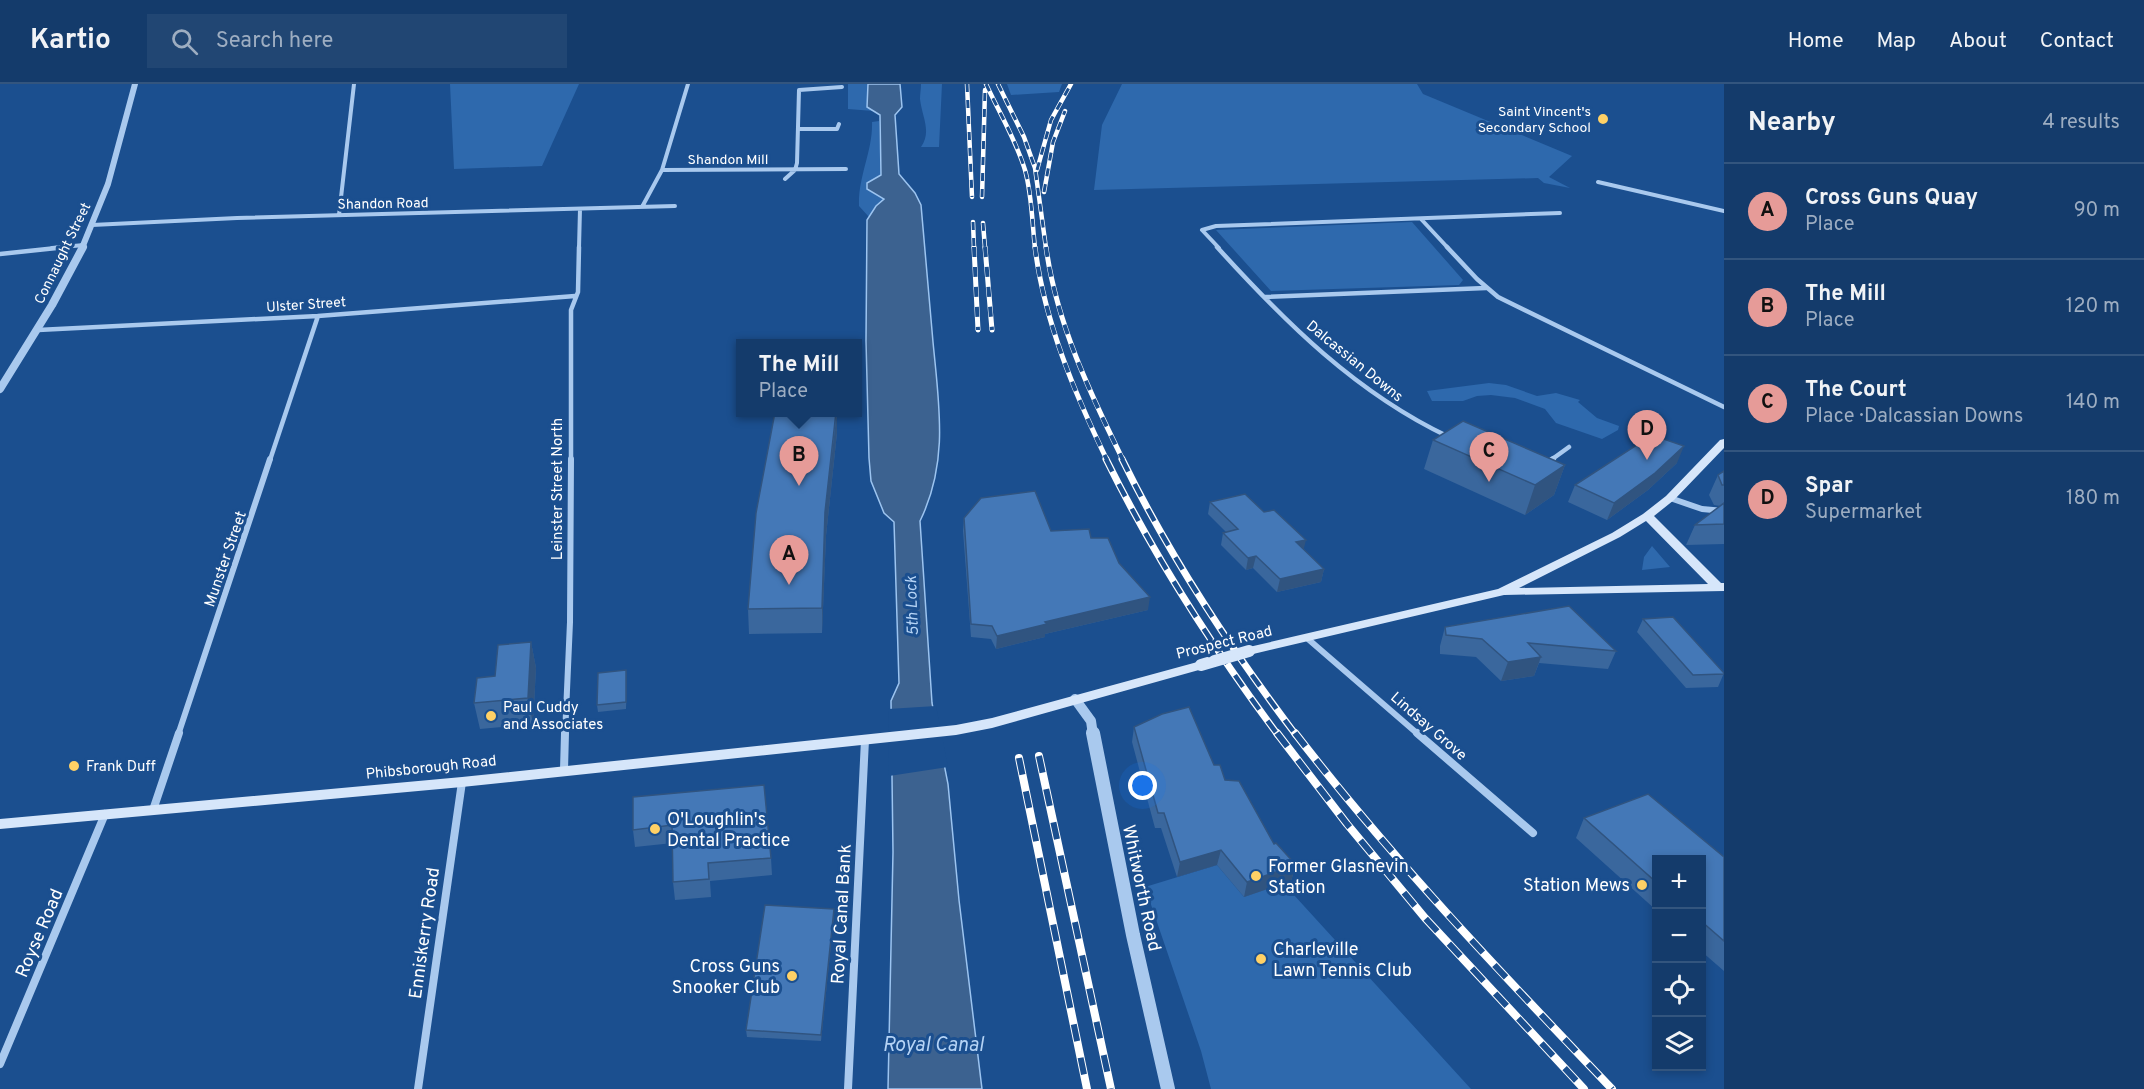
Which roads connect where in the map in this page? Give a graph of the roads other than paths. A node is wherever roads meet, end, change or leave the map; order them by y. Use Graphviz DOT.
graph roads {
  1 [pos="135,84"];
  2 [pos="354,84"];
  3 [pos="688,84"];
  4 [pos="842,87"];
  5 [pos="839,124"];
  6 [pos="799,129"];
  7 [pos="846,169"];
  8 [pos="662,170"];
  9 [pos="795,170"];
  10 [pos="784,179"];
  11 [pos="1598,182"];
  12 [pos="675,206"];
  13 [pos="642,207"];
  14 [pos="580,209"];
  15 [pos="1724,211"];
  16 [pos="1560,213"];
  17 [pos="339,215"];
  18 [pos="1421,219"];
  19 [pos="92,225"];
  20 [pos="84,245"];
  21 [pos="0,254"];
  22 [pos="1486,288"];
  23 [pos="575,296"];
  24 [pos="1264,297"];
  25 [pos="318,316"];
  26 [pos="38,330"];
  27 [pos="0,389"];
  28 [pos="1724,408"];
  29 [pos="1455,439"];
  30 [pos="1724,442"];
  31 [pos="1569,447"];
  32 [pos="1544,464"];
  33 [pos="1670,498"];
  34 [pos="1724,511"];
  35 [pos="1647,516"];
  36 [pos="1722,589"];
  37 [pos="1502,592"];
  38 [pos="1308,639"];
  39 [pos="1075,699"];
  40 [pos="865,740"];
  41 [pos="564,770"];
  42 [pos="462,782"];
  43 [pos="153,810"];
  44 [pos="105,814"];
  45 [pos="0,824"];
  46 [pos="1533,833"];
  47 [pos="0,1064"];
  48 [pos="418,1089"];
  49 [pos="848,1089"];
  50 [pos="1168,1089"];
  1 -- 19 [label="street, Connaught Street"];
  2 -- 17 [label="street"];
  3 -- 8 [label="street"];
  4 -- 6 [label="street"];
  5 -- 6 [label="street"];
  6 -- 9 [label="street"];
  7 -- 9 [label="street, Shandon Mill"];
  8 -- 9 [label="street, Shandon Mill"];
  8 -- 13 [label="street"];
  9 -- 10 [label="street, Shandon Mill"];
  11 -- 15 [label="street"];
  12 -- 13 [label="street, Shandon Road"];
  13 -- 14 [label="street, Shandon Road"];
  14 -- 17 [label="street, Shandon Road"];
  14 -- 23 [label="street, Leinster Street North"];
  16 -- 18 [label="street, Dalcassian Downs"];
  17 -- 19 [label="street, Shandon Road"];
  18 -- 22 [label="street"];
  18 -- 24 [label="street, Dalcassian Downs"];
  19 -- 20 [label="street, Connaught Street"];
  20 -- 21 [label="street"];
  20 -- 26 [label="street, Connaught Street"];
  22 -- 24 [label="street, Dalcassian Downs"];
  22 -- 28 [label="street"];
  23 -- 25 [label="street, Ulster Street"];
  23 -- 41 [label="street, Leinster Street North"];
  24 -- 29 [label="street, Dalcassian Downs"];
  25 -- 26 [label="street, Ulster Street"];
  25 -- 43 [label="street, Munster Street"];
  26 -- 27 [label="street, Connaught Street"];
  30 -- 33 [label="main road"];
  31 -- 32 [label="street"];
  33 -- 34 [label="street"];
  33 -- 35 [label="main road"];
  35 -- 36 [label="main road, Prospect Road"];
  35 -- 37 [label="main road, Prospect Road"];
  36 -- 37 [label="main road, Prospect Road"];
  37 -- 38 [label="main road, Prospect Road"];
  38 -- 39 [label="main road, Prospect Road, bridge"];
  38 -- 46 [label="street, Lindsay Grove"];
  39 -- 40 [label="main road, Prospect Road"];
  39 -- 50 [label="street, Whitworth Road"];
  40 -- 41 [label="main road, Phibsborough Road"];
  40 -- 49 [label="street, Royal Canal Bank"];
  41 -- 42 [label="main road, Phibsborough Road"];
  42 -- 43 [label="main road, Phibsborough Road"];
  42 -- 48 [label="street, Enniskerry Road"];
  43 -- 44 [label="main road, Phibsborough Road"];
  44 -- 45 [label="main road, Phibsborough Road"];
  44 -- 47 [label="street, Royse Road"];
}
